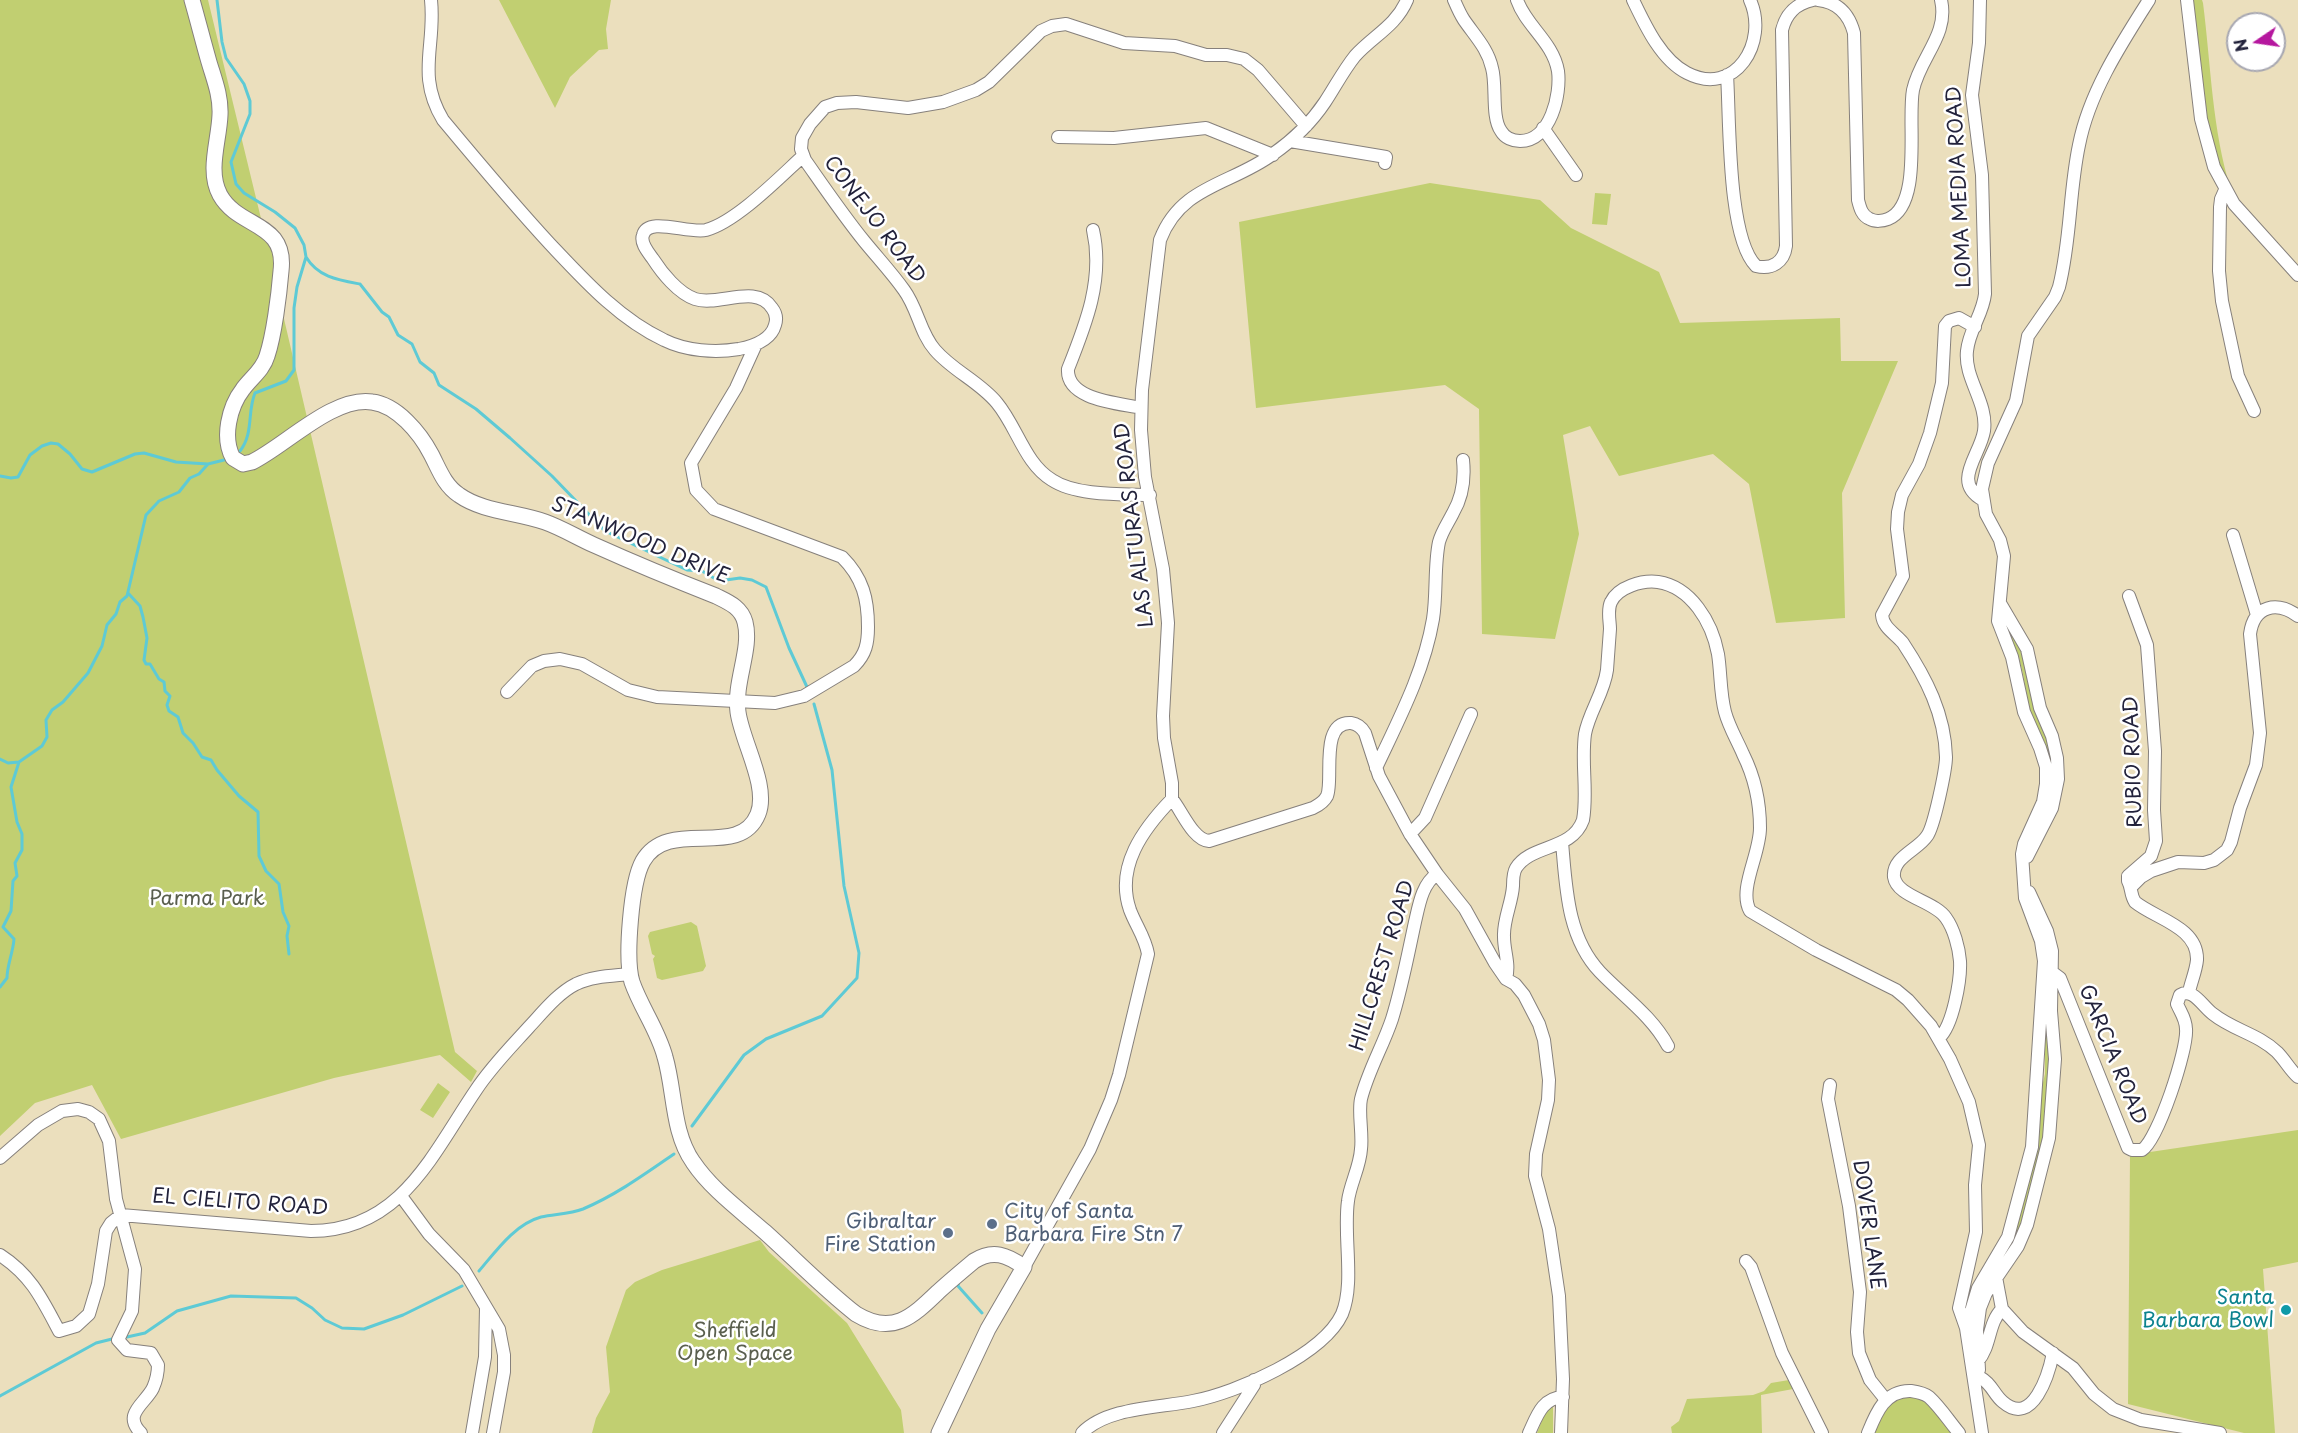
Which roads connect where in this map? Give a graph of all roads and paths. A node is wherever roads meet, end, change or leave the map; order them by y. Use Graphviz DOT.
graph roads {
  1 [pos="192,0"];
  2 [pos="431,0"];
  3 [pos="1407,0"];
  4 [pos="1454,0"];
  5 [pos="1516,0"];
  6 [pos="1633,0"];
  7 [pos="1750,0"];
  8 [pos="1813,0"];
  9 [pos="1818,0"];
  10 [pos="1941,0"];
  11 [pos="1980,0"];
  12 [pos="2149,0"];
  13 [pos="2187,0"];
  14 [pos="1727,75"];
  15 [pos="1306,126"];
  16 [pos="1543,128"];
  17 [pos="1058,137"];
  18 [pos="1290,141"];
  19 [pos="1273,155"];
  20 [pos="802,156"];
  21 [pos="1385,163"];
  22 [pos="1575,175"];
  23 [pos="2225,190"];
  24 [pos="1094,230"];
  25 [pos="2298,275"];
  26 [pos="1975,327"];
  27 [pos="756,344"];
  28 [pos="1141,408"];
  29 [pos="2254,411"];
  30 [pos="1463,460"];
  31 [pos="1150,495"];
  32 [pos="1983,500"];
  33 [pos="2233,535"];
  34 [pos="2129,596"];
  35 [pos="2257,615"];
  36 [pos="2298,616"];
  37 [pos="507,692"];
  38 [pos="737,699"];
  39 [pos="1471,714"];
  40 [pos="1376,768"];
  41 [pos="1172,799"];
  42 [pos="1410,834"];
  43 [pos="1562,842"];
  44 [pos="1437,874"];
  45 [pos="2024,884"];
  46 [pos="2132,886"];
  47 [pos="2052,972"];
  48 [pos="630,974"];
  49 [pos="1506,979"];
  50 [pos="2189,992"];
  51 [pos="1939,1038"];
  52 [pos="1668,1046"];
  53 [pos="2298,1077"];
  54 [pos="1830,1085"];
  55 [pos="0,1158"];
  56 [pos="401,1196"];
  57 [pos="121,1215"];
  58 [pos="0,1255"];
  59 [pos="1746,1260"];
  60 [pos="1024,1267"];
  61 [pos="1996,1277"];
  62 [pos="486,1307"];
  63 [pos="2002,1309"];
  64 [pos="1966,1328"];
  65 [pos="2053,1353"];
  66 [pos="1978,1361"];
  67 [pos="1981,1378"];
  68 [pos="1254,1380"];
  69 [pos="1563,1397"];
  70 [pos="1886,1400"];
  71 [pos="141,1433"];
  72 [pos="472,1433"];
  73 [pos="493,1433"];
  74 [pos="939,1433"];
  75 [pos="1082,1433"];
  76 [pos="1223,1433"];
  77 [pos="1529,1433"];
  78 [pos="1562,1433"];
  79 [pos="1822,1433"];
  80 [pos="1868,1433"];
  81 [pos="1959,1433"];
  82 [pos="1982,1433"];
  83 [pos="1989,1433"];
  84 [pos="2220,1433"];
  1 -- 38 [label="main road, STANWOOD DRIVE"];
  2 -- 27 [label="street"];
  3 -- 15 [label="street, LAS ALTURAS ROAD"];
  4 -- 16 [label="street"];
  5 -- 16 [label="street"];
  6 -- 14 [label="street"];
  7 -- 14 [label="street"];
  8 -- 14 [label="street"];
  9 -- 10 [label="street, LOMA MEDIA ROAD"];
  11 -- 26 [label="street, LOMA MEDIA ROAD"];
  12 -- 32 [label="street"];
  13 -- 23 [label="street"];
  15 -- 18 [label="street, LAS ALTURAS ROAD"];
  15 -- 20 [label="street"];
  16 -- 22 [label="street"];
  17 -- 19 [label="street"];
  18 -- 19 [label="street, LAS ALTURAS ROAD"];
  18 -- 21 [label="street"];
  19 -- 28 [label="street, LAS ALTURAS ROAD"];
  20 -- 27 [label="street, CONEJO ROAD"];
  20 -- 31 [label="street, CONEJO ROAD"];
  23 -- 25 [label="street"];
  23 -- 29 [label="street"];
  24 -- 28 [label="street"];
  26 -- 32 [label="street, LOMA MEDIA ROAD"];
  26 -- 51 [label="street"];
  27 -- 38 [label="street"];
  28 -- 31 [label="street, LAS ALTURAS ROAD"];
  30 -- 40 [label="street"];
  31 -- 41 [label="street, LAS ALTURAS ROAD"];
  32 -- 45 [label="street"];
  33 -- 35 [label="street"];
  34 -- 46 [label="street, RUBIO ROAD"];
  35 -- 36 [label="street"];
  35 -- 46 [label="street"];
  37 -- 38 [label="street"];
  38 -- 48 [label="main road, STANWOOD DRIVE"];
  39 -- 42 [label="street"];
  40 -- 41 [label="street"];
  40 -- 42 [label="street"];
  41 -- 60 [label="street"];
  42 -- 44 [label="street"];
  43 -- 49 [label="street"];
  43 -- 51 [label="street"];
  43 -- 52 [label="street"];
  44 -- 49 [label="street"];
  44 -- 68 [label="street, HILLCREST ROAD"];
  45 -- 47 [label="street"];
  45 -- 64 [label="street"];
  46 -- 50 [label="street"];
  47 -- 50 [label="street, GARCIA ROAD"];
  47 -- 61 [label="street"];
  48 -- 56 [label="street, EL CIELITO ROAD"];
  48 -- 60 [label="main road, STANWOOD DRIVE"];
  49 -- 69 [label="street"];
  50 -- 53 [label="street"];
  51 -- 64 [label="street"];
  54 -- 70 [label="street, DOVER LANE"];
  55 -- 57 [label="street"];
  56 -- 57 [label="street, EL CIELITO ROAD"];
  56 -- 62 [label="street"];
  57 -- 58 [label="street"];
  57 -- 71 [label="street"];
  59 -- 79 [label="street"];
  60 -- 74 [label="main road"];
  61 -- 63 [label="street"];
  61 -- 66 [label="street"];
  62 -- 72 [label="street"];
  62 -- 73 [label="street"];
  63 -- 65 [label="street"];
  63 -- 66 [label="street"];
  64 -- 82 [label="street"];
  65 -- 67 [label="street"];
  65 -- 84 [label="street"];
  66 -- 67 [label="street"];
  67 -- 83 [label="street"];
  68 -- 75 [label="street, HILLCREST ROAD"];
  68 -- 76 [label="street"];
  69 -- 77 [label="street"];
  69 -- 78 [label="street"];
  70 -- 80 [label="street"];
  70 -- 81 [label="street"];
}
